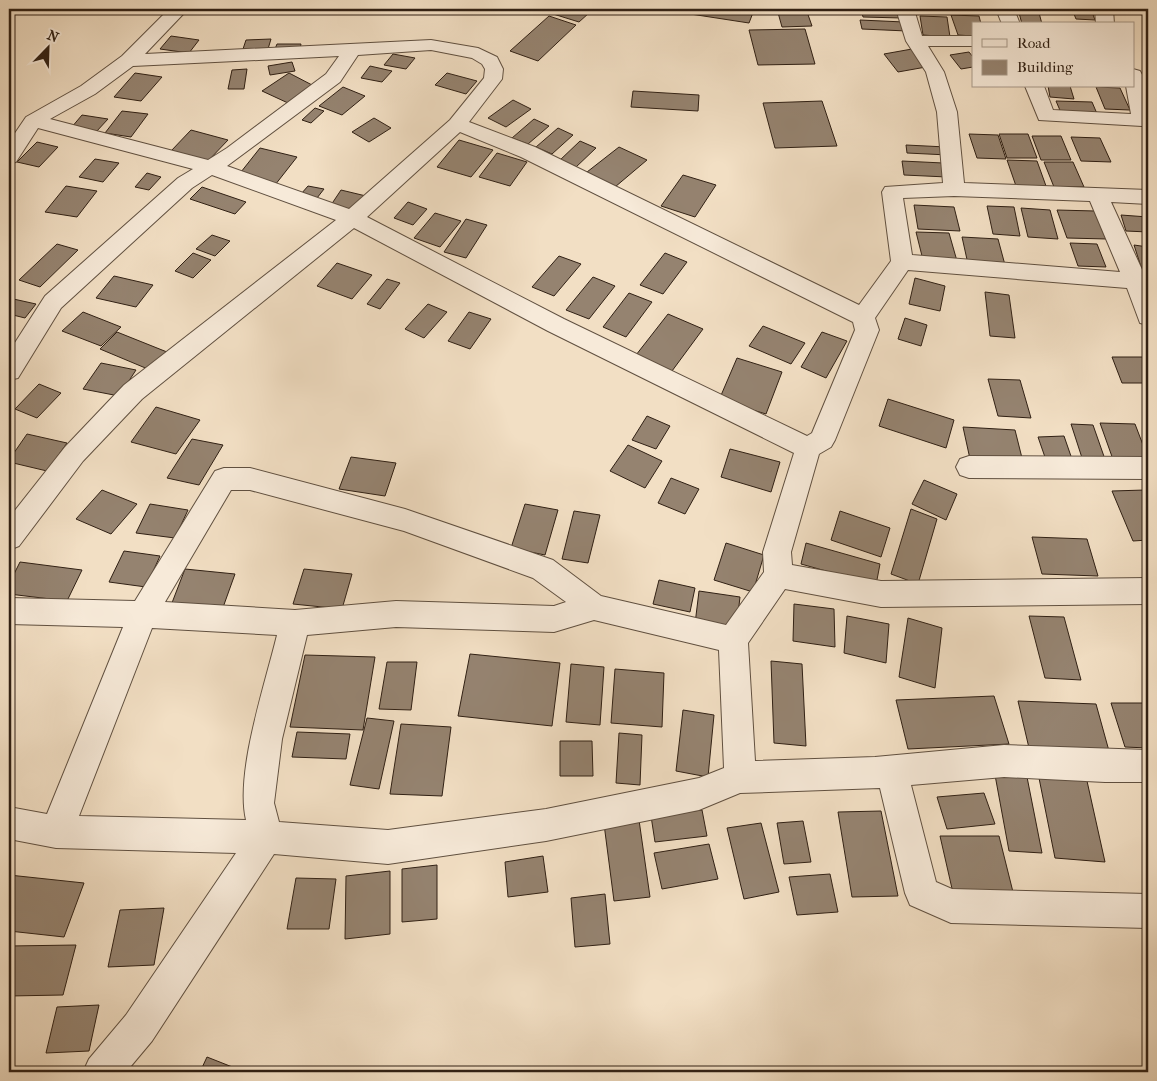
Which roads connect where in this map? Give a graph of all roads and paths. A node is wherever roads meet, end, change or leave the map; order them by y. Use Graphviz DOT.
graph roads {
  1 [pos="179,9"];
  2 [pos="905,9"];
  3 [pos="1005,9"];
  4 [pos="1104,9"];
  5 [pos="1139,9"];
  6 [pos="1148,10"];
  7 [pos="1009,22"];
  8 [pos="1105,22"];
  9 [pos="916,41"];
  10 [pos="972,41"];
  11 [pos="353,49"];
  12 [pos="129,60"];
  13 [pos="1139,76"];
  14 [pos="1035,88"];
  15 [pos="33,121"];
  16 [pos="457,124"];
  17 [pos="9,157"];
  18 [pos="209,167"];
  19 [pos="954,189"];
  20 [pos="1098,196"];
  21 [pos="1148,197"];
  22 [pos="352,218"];
  23 [pos="902,262"];
  24 [pos="1142,282"];
  25 [pos="864,317"];
  26 [pos="1148,317"];
  27 [pos="9,371"];
  28 [pos="808,448"];
  29 [pos="969,467"];
  30 [pos="1148,468"];
  31 [pos="9,538"];
  32 [pos="778,575"];
  33 [pos="1148,591"];
  34 [pos="594,607"];
  35 [pos="9,611"];
  36 [pos="143,614"];
  37 [pos="295,623"];
  38 [pos="733,640"];
  39 [pos="1148,766"];
  40 [pos="892,772"];
  41 [pos="740,777"];
  42 [pos="9,823"];
  43 [pos="56,832"];
  44 [pos="266,838"];
  45 [pos="1148,911"];
  46 [pos="102,1072"];
  1 -- 12 [label="street"];
  2 -- 9 [label="street"];
  3 -- 7 [label="street"];
  4 -- 8 [label="street"];
  5 -- 6 [label="highway"];
  9 -- 10 [label="street"];
  9 -- 19 [label="street"];
  11 -- 12 [label="street"];
  11 -- 16 [label="street"];
  11 -- 18 [label="street"];
  12 -- 15 [label="street"];
  13 -- 14 [label="street"];
  15 -- 17 [label="street"];
  15 -- 18 [label="street"];
  16 -- 22 [label="street"];
  16 -- 25 [label="street"];
  18 -- 22 [label="street"];
  18 -- 27 [label="street"];
  19 -- 20 [label="street"];
  19 -- 23 [label="street"];
  20 -- 21 [label="street"];
  20 -- 24 [label="street"];
  22 -- 28 [label="street"];
  22 -- 31 [label="street"];
  23 -- 24 [label="street"];
  23 -- 25 [label="street"];
  24 -- 26 [label="street"];
  25 -- 28 [label="street"];
  28 -- 32 [label="street"];
  29 -- 30 [label="street"];
  32 -- 33 [label="street"];
  32 -- 38 [label="street"];
  34 -- 36 [label="street"];
  34 -- 37 [label="street"];
  34 -- 38 [label="street"];
  35 -- 36 [label="street"];
  36 -- 37 [label="street"];
  36 -- 43 [label="street"];
  37 -- 44 [label="street"];
  38 -- 41 [label="street"];
  39 -- 40 [label="street"];
  40 -- 41 [label="street"];
  40 -- 45 [label="street"];
  41 -- 44 [label="street"];
  42 -- 43 [label="street"];
  43 -- 44 [label="street"];
  44 -- 46 [label="street"];
}
